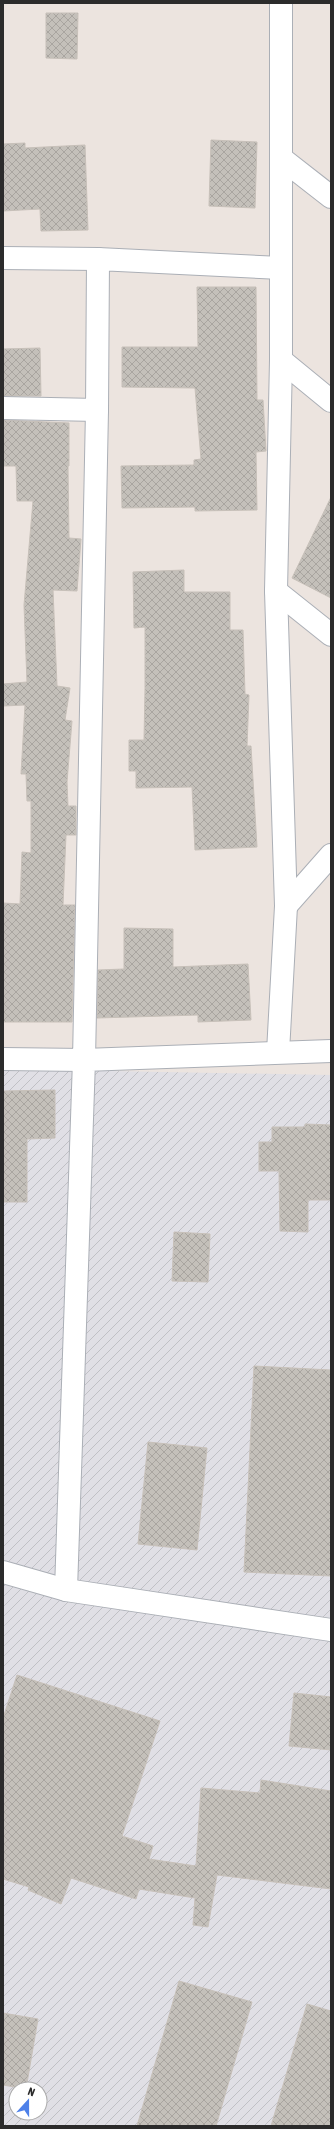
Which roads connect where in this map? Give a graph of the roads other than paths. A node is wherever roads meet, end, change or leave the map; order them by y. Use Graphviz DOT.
graph roads {
  1 [pos="281,3"];
  2 [pos="281,158"];
  3 [pos="331,197"];
  4 [pos="3,258"];
  5 [pos="98,258"];
  6 [pos="280,268"];
  7 [pos="281,360"];
  8 [pos="331,401"];
  9 [pos="3,408"];
  10 [pos="97,410"];
  11 [pos="276,591"];
  12 [pos="331,635"];
  13 [pos="331,855"];
  14 [pos="286,906"];
  15 [pos="331,1051"];
  16 [pos="278,1052"];
  17 [pos="3,1059"];
  18 [pos="84,1060"];
  19 [pos="3,1572"];
  20 [pos="66,1590"];
  21 [pos="331,1630"];
  1 -- 2 [label="street"];
  2 -- 3 [label="street"];
  2 -- 6 [label="street"];
  4 -- 5 [label="street"];
  5 -- 6 [label="street"];
  5 -- 10 [label="street"];
  6 -- 7 [label="street"];
  7 -- 8 [label="street"];
  7 -- 11 [label="street"];
  9 -- 10 [label="street"];
  10 -- 18 [label="street"];
  11 -- 12 [label="street"];
  11 -- 14 [label="street"];
  13 -- 14 [label="street"];
  14 -- 16 [label="street"];
  15 -- 16 [label="street"];
  16 -- 18 [label="street"];
  17 -- 18 [label="street"];
  18 -- 20 [label="street"];
  19 -- 20 [label="street"];
  20 -- 21 [label="street"];
}
